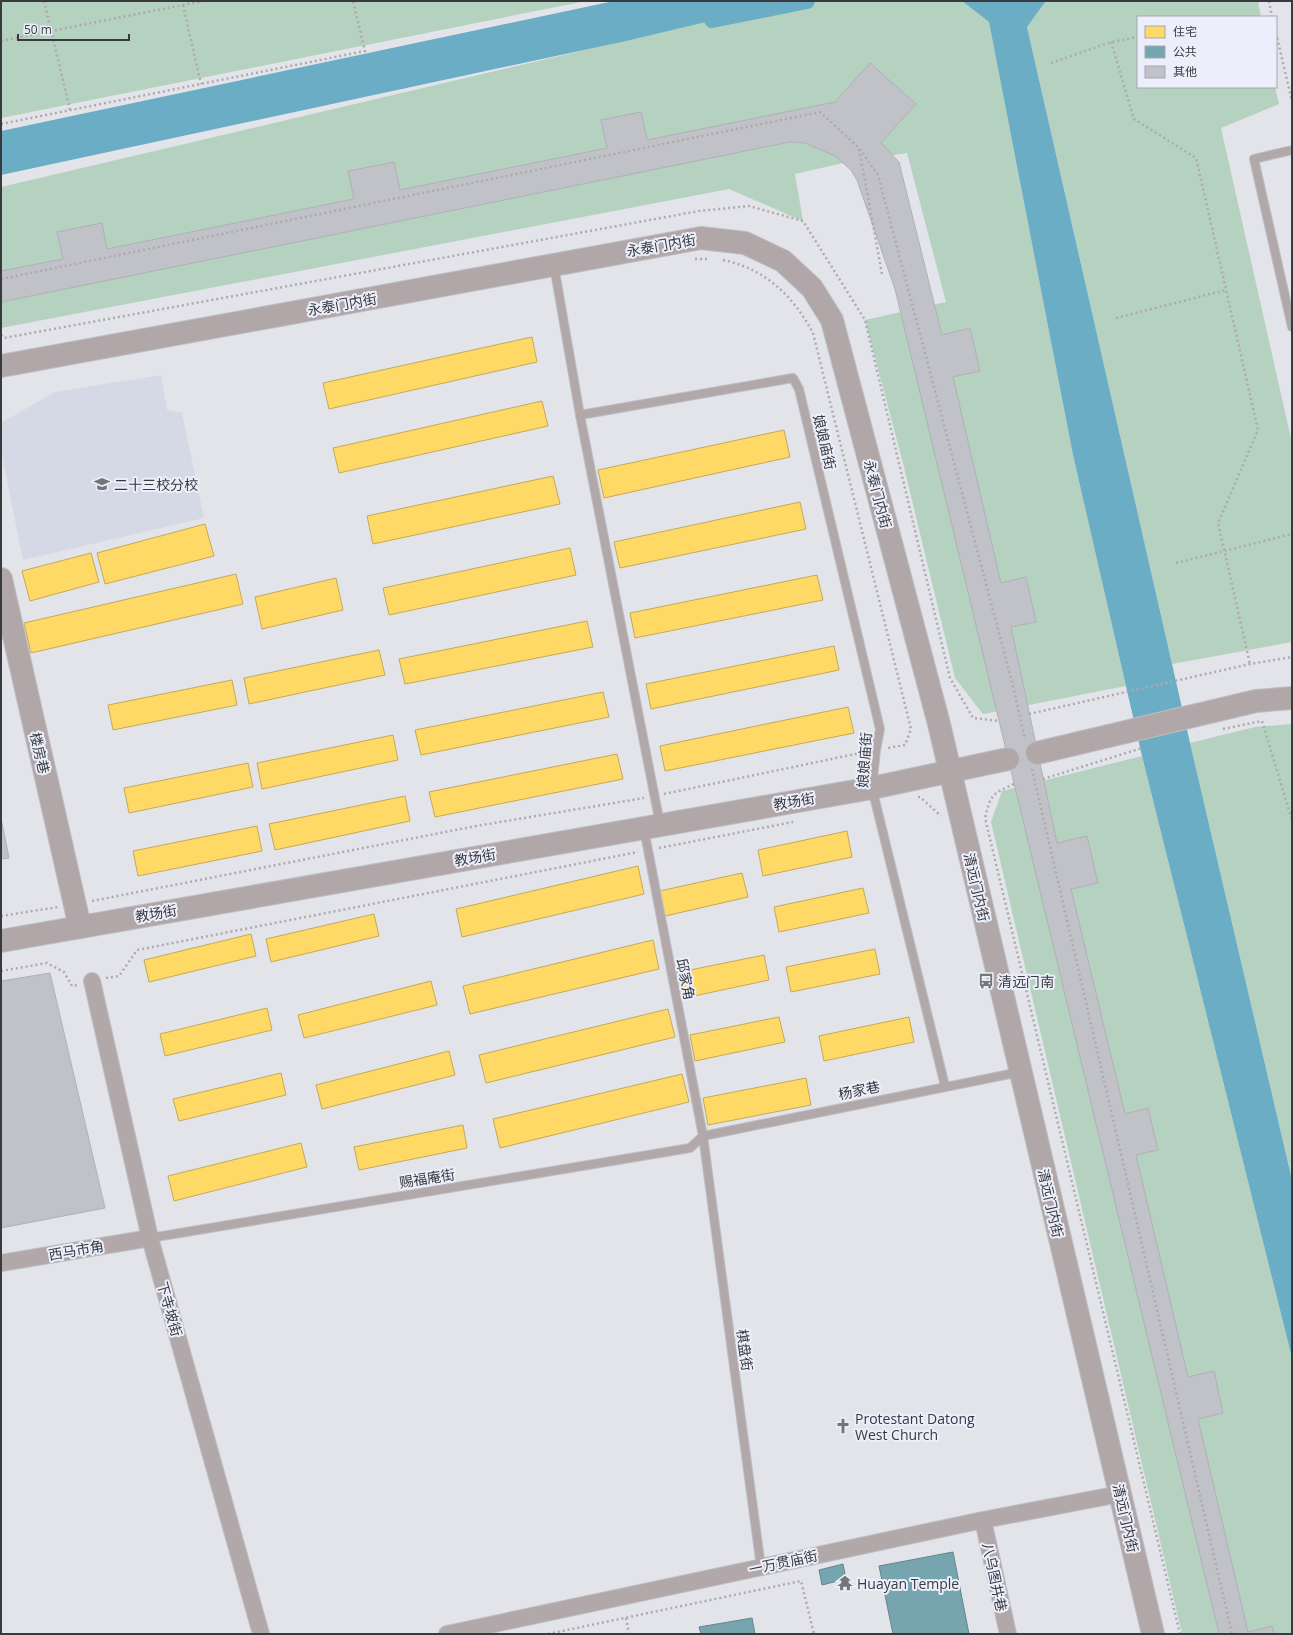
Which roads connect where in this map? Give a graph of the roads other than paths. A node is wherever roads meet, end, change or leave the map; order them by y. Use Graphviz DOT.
graph roads {
  1 [pos="1292,150"];
  2 [pos="553,265"];
  3 [pos="1292,327"];
  4 [pos="1,366"];
  5 [pos="580,415"];
  6 [pos="1,579"];
  7 [pos="1292,698"];
  8 [pos="1031,752"];
  9 [pos="1008,759"];
  10 [pos="949,772"];
  11 [pos="872,788"];
  12 [pos="652,826"];
  13 [pos="80,927"];
  14 [pos="1,941"];
  15 [pos="92,982"];
  16 [pos="1020,1072"];
  17 [pos="944,1086"];
  18 [pos="703,1136"];
  19 [pos="150,1238"];
  20 [pos="1,1263"];
  21 [pos="1120,1494"];
  22 [pos="983,1520"];
  23 [pos="761,1567"];
  24 [pos="261,1634"];
  25 [pos="447,1634"];
  26 [pos="1008,1634"];
  27 [pos="1153,1634"];
  1 -- 3 [label="lane"];
  2 -- 4 [label="main road, 永泰门内街"];
  2 -- 5 [label="lane, 邱家角"];
  2 -- 10 [label="main road, 永泰门内街"];
  5 -- 11 [label="lane, 娘娘庙街"];
  5 -- 12 [label="lane, 邱家角"];
  6 -- 13 [label="main road, 楼房巷"];
  7 -- 8 [label="main road"];
  9 -- 10 [label="main road, 教场街"];
  10 -- 11 [label="main road, 教场街"];
  10 -- 16 [label="main road, 清远门内街"];
  11 -- 12 [label="main road, 教场街"];
  11 -- 17 [label="lane, 娘娘庙街"];
  12 -- 13 [label="main road, 教场街"];
  12 -- 18 [label="lane, 邱家角"];
  13 -- 14 [label="main road, 教场街"];
  15 -- 19 [label="street, 下寺坡街"];
  16 -- 17 [label="lane, 杨家巷"];
  16 -- 21 [label="main road, 清远门内街"];
  17 -- 18 [label="lane, 杨家巷"];
  18 -- 19 [label="lane, 赐福庵街"];
  18 -- 23 [label="lane, 棋盘街"];
  19 -- 20 [label="street, 西马市角"];
  19 -- 24 [label="street, 下寺坡街"];
  21 -- 22 [label="street, 一万贯庙街"];
  21 -- 27 [label="main road, 清远门内街"];
  22 -- 23 [label="street, 一万贯庙街"];
  22 -- 26 [label="street, 八乌图井巷"];
  23 -- 25 [label="street, 一万贯庙街"];
}
